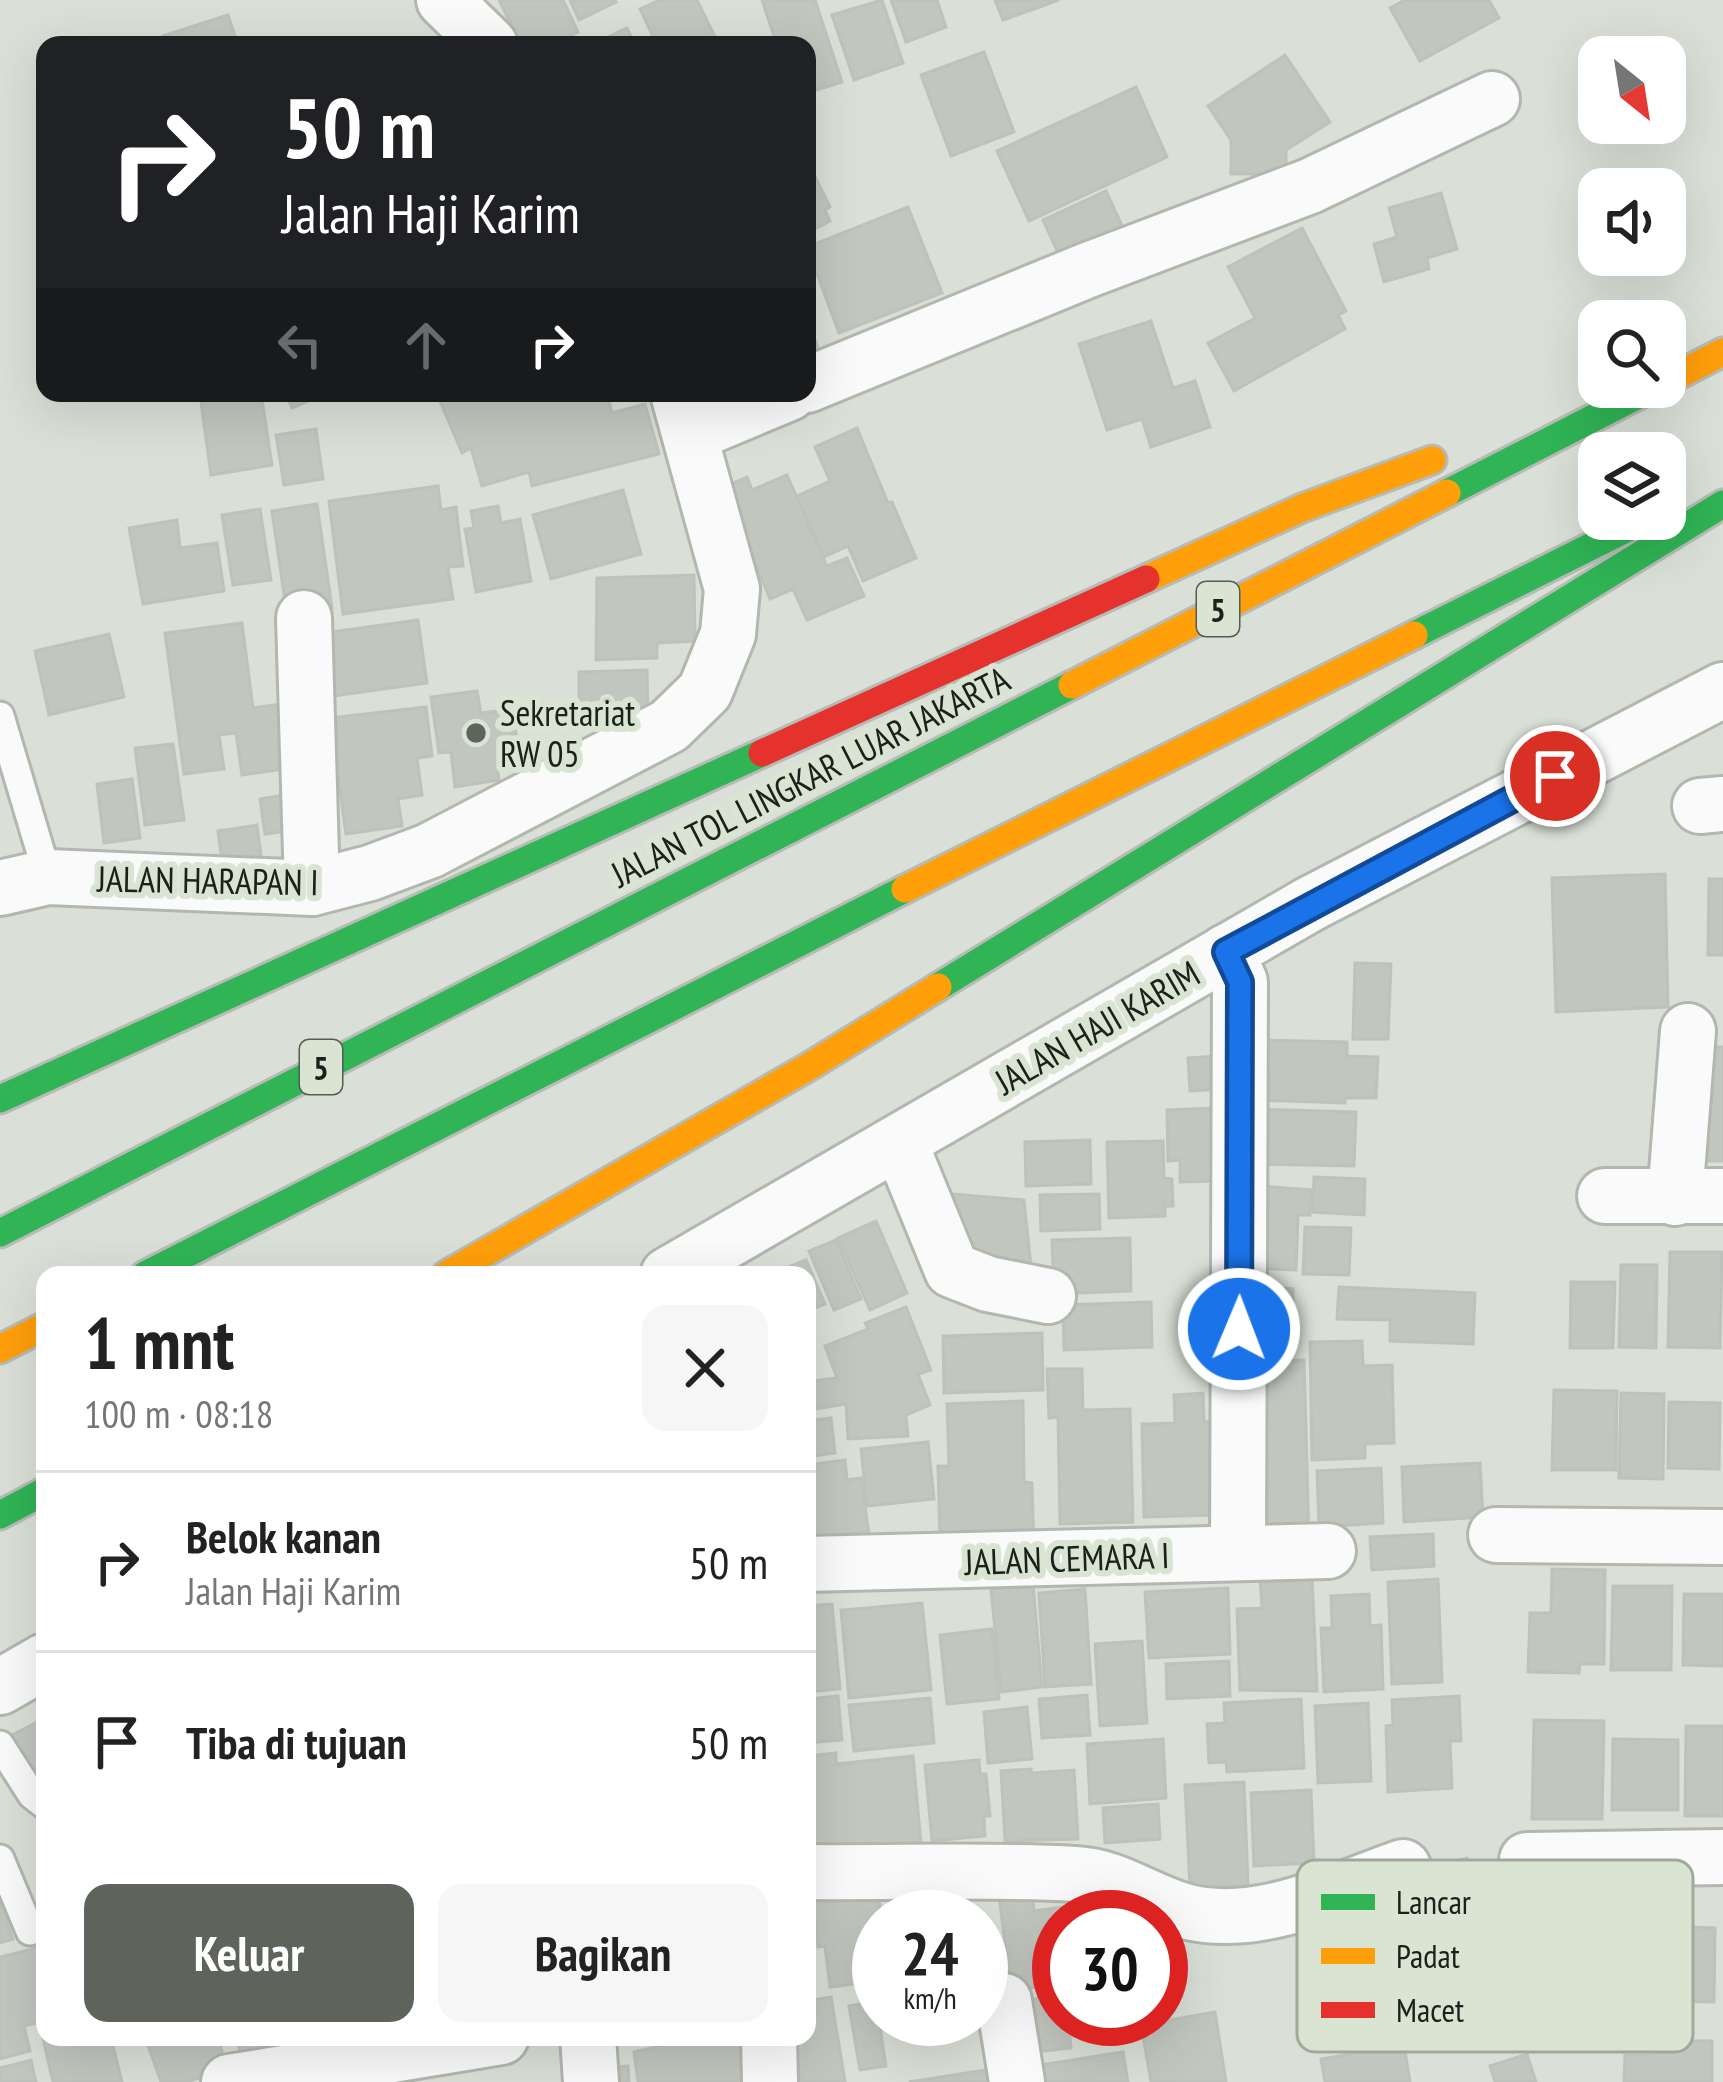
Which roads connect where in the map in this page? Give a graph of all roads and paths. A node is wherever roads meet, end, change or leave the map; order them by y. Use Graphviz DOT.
graph roads {
  1 [pos="444,0"];
  2 [pos="481,36"];
  3 [pos="1492,99"];
  4 [pos="1720,354"];
  5 [pos="1686,369"];
  6 [pos="816,381"];
  7 [pos="744,402"];
  8 [pos="1578,406"];
  9 [pos="1613,408"];
  10 [pos="684,414"];
  11 [pos="1499,435"];
  12 [pos="1455,452"];
  13 [pos="1723,481"];
  14 [pos="1686,499"];
  15 [pos="1723,504"];
  16 [pos="1604,540"];
  17 [pos="304,618"];
  18 [pos="1723,690"];
  19 [pos="0,716"];
  20 [pos="24,883"];
  21 [pos="312,888"];
  22 [pos="1226,952"];
  23 [pos="1688,1031"];
  24 [pos="0,1099"];
  25 [pos="900,1143"];
  26 [pos="1605,1196"];
  27 [pos="1699,1197"];
  28 [pos="0,1232"];
  29 [pos="164,1266"];
  30 [pos="462,1266"];
  31 [pos="697,1266"];
  32 [pos="1048,1297"];
  33 [pos="36,1331"];
  34 [pos="0,1349"];
  35 [pos="36,1496"];
  36 [pos="0,1515"];
  37 [pos="1496,1535"];
  38 [pos="1723,1537"];
  39 [pos="1328,1551"];
  40 [pos="1238,1553"];
  41 [pos="816,1564"];
  42 [pos="36,1666"];
  43 [pos="0,1688"];
  44 [pos="0,1745"];
  45 [pos="36,1798"];
  46 [pos="1723,1857"];
  47 [pos="0,1859"];
  48 [pos="1527,1860"];
  49 [pos="816,1872"];
  50 [pos="1297,1904"];
  51 [pos="30,1931"];
  52 [pos="1008,2026"];
  53 [pos="390,2046"];
  54 [pos="589,2046"];
  55 [pos="769,2046"];
  56 [pos="292,2054"];
  57 [pos="230,2082"];
  58 [pos="591,2082"];
  59 [pos="770,2082"];
  60 [pos="1017,2082"];
  1 -- 2 [label="street"];
  3 -- 6 [label="street"];
  4 -- 5 [label="highway"];
  7 -- 10 [label="street"];
  8 -- 11 [label="highway"];
  9 -- 28 [label="highway, JALAN TOL LINGKAR LUAR JAKARTA / 5"];
  10 -- 21 [label="street, JALAN HARAPAN I"];
  12 -- 24 [label="highway"];
  13 -- 14 [label="highway"];
  15 -- 30 [label="highway"];
  16 -- 29 [label="highway"];
  17 -- 21 [label="street"];
  18 -- 22 [label="street, JALAN HAJI KARIM"];
  19 -- 20 [label="lane"];
  20 -- 21 [label="street, JALAN HARAPAN I"];
  22 -- 25 [label="street, JALAN HAJI KARIM"];
  22 -- 40 [label="street"];
  23 -- 27 [label="street"];
  25 -- 31 [label="street, JALAN HAJI KARIM"];
  25 -- 32 [label="street"];
  26 -- 27 [label="street"];
  33 -- 34 [label="highway"];
  35 -- 36 [label="highway"];
  37 -- 38 [label="street"];
  39 -- 40 [label="street, JALAN CEMARA I"];
  40 -- 41 [label="street, JALAN CEMARA I"];
  42 -- 43 [label="street"];
  44 -- 45 [label="lane"];
  46 -- 48 [label="street"];
  47 -- 51 [label="lane"];
  49 -- 50 [label="street"];
  52 -- 60 [label="street"];
  53 -- 56 [label="street"];
  54 -- 58 [label="street"];
  55 -- 59 [label="street"];
  56 -- 57 [label="street"];
}
